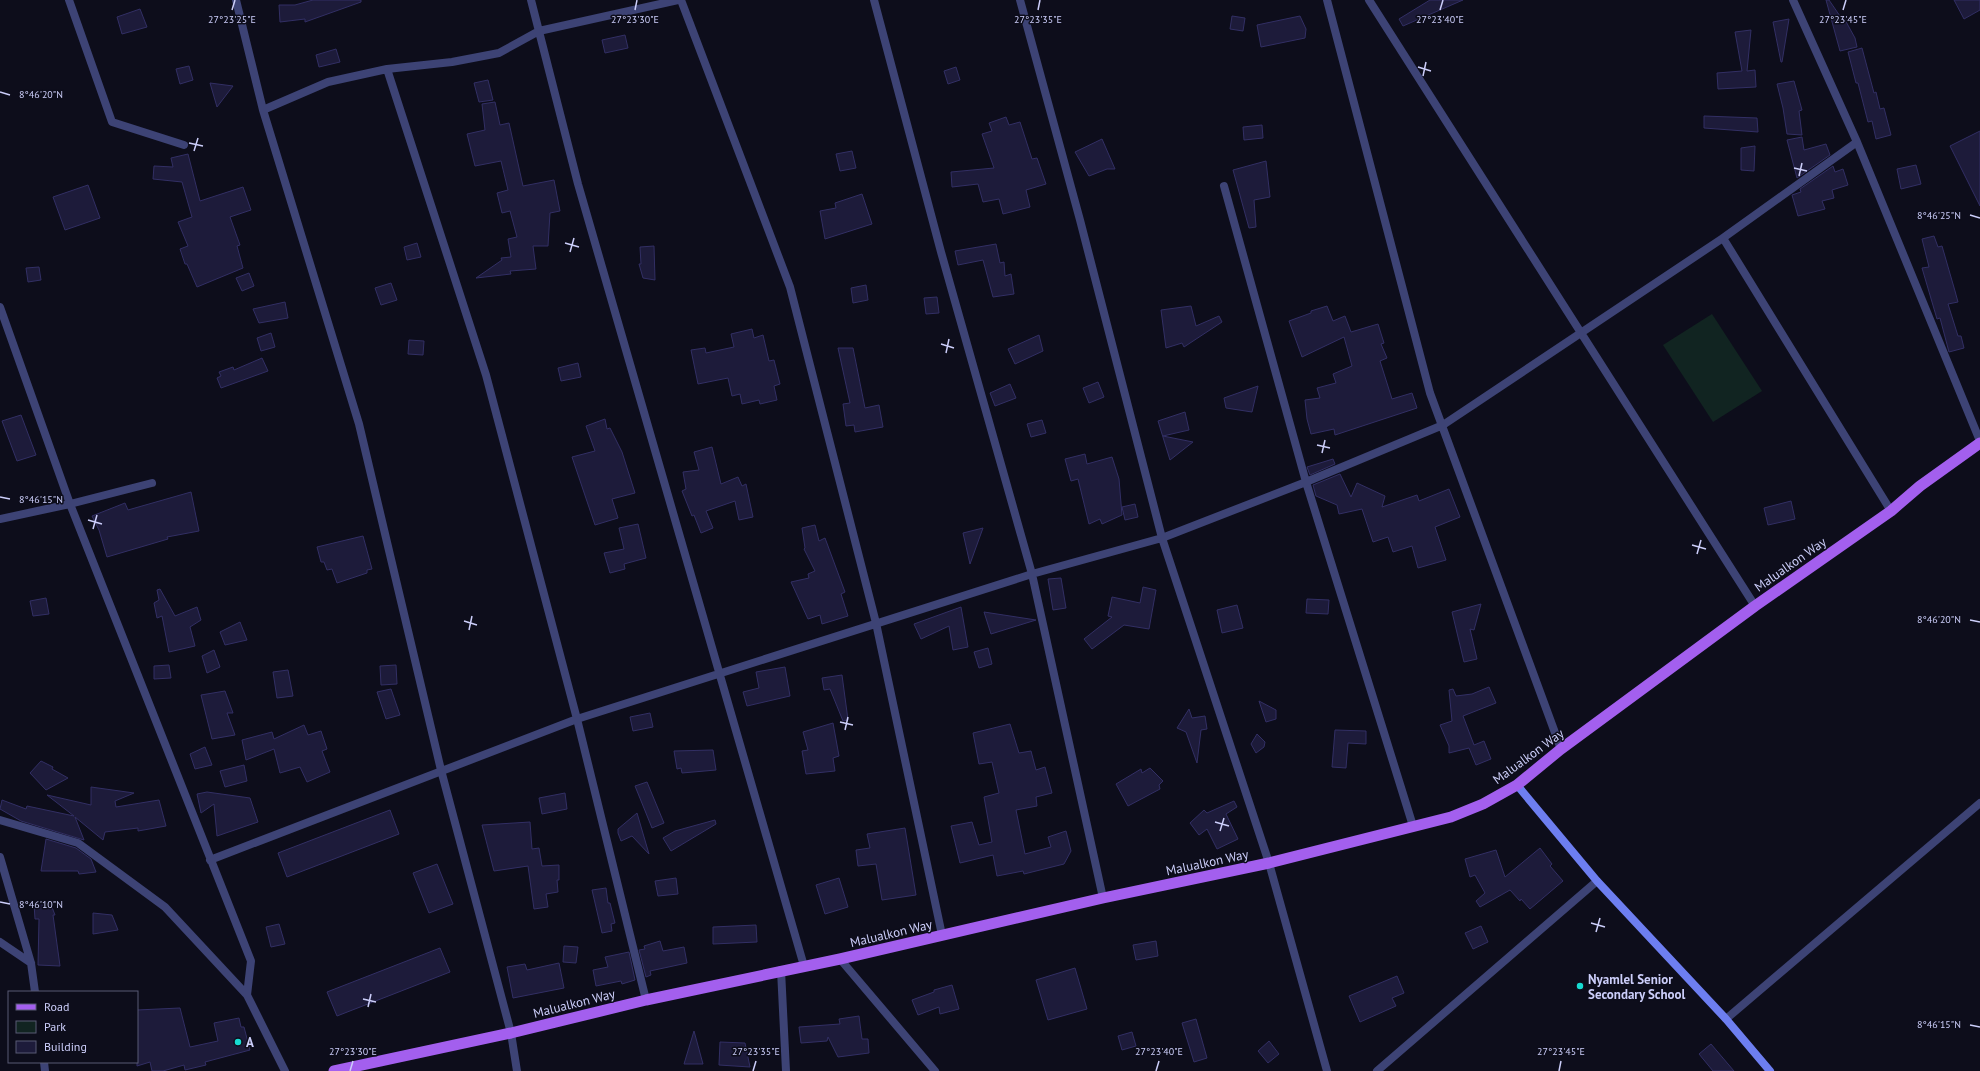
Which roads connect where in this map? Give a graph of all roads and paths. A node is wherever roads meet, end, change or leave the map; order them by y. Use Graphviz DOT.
graph roads {
  1 [pos="69,0"];
  2 [pos="236,0"];
  3 [pos="530,0"];
  4 [pos="678,0"];
  5 [pos="681,0"];
  6 [pos="874,0"];
  7 [pos="1020,0"];
  8 [pos="1327,0"];
  9 [pos="1369,0"];
  10 [pos="1793,0"];
  11 [pos="539,31"];
  12 [pos="387,69"];
  13 [pos="263,110"];
  14 [pos="1857,142"];
  15 [pos="184,145"];
  16 [pos="1224,186"];
  17 [pos="1723,238"];
  18 [pos="0,307"];
  19 [pos="1581,333"];
  20 [pos="1443,425"];
  21 [pos="1980,442"];
  22 [pos="152,482"];
  23 [pos="1306,482"];
  24 [pos="70,504"];
  25 [pos="1891,511"];
  26 [pos="0,519"];
  27 [pos="1162,538"];
  28 [pos="1032,574"];
  29 [pos="1755,606"];
  30 [pos="876,623"];
  31 [pos="720,673"];
  32 [pos="577,719"];
  33 [pos="1561,749"];
  34 [pos="440,770"];
  35 [pos="1517,785"];
  36 [pos="1980,804"];
  37 [pos="0,820"];
  38 [pos="1413,826"];
  39 [pos="0,857"];
  40 [pos="210,860"];
  41 [pos="1269,864"];
  42 [pos="1597,880"];
  43 [pos="1102,898"];
  44 [pos="942,935"];
  45 [pos="0,942"];
  46 [pos="840,959"];
  47 [pos="31,963"];
  48 [pos="804,966"];
  49 [pos="781,970"];
  50 [pos="35,991"];
  51 [pos="247,995"];
  52 [pos="646,1000"];
  53 [pos="1726,1019"];
  54 [pos="511,1033"];
  55 [pos="285,1071"];
  56 [pos="334,1071"];
  57 [pos="517,1071"];
  58 [pos="786,1071"];
  59 [pos="935,1071"];
  60 [pos="1327,1071"];
  61 [pos="1376,1071"];
  62 [pos="1770,1071"];
  1 -- 15 [label="street"];
  2 -- 13 [label="street"];
  3 -- 11 [label="street"];
  4 -- 11 [label="street"];
  5 -- 30 [label="street"];
  6 -- 28 [label="street"];
  7 -- 27 [label="street"];
  8 -- 20 [label="street"];
  9 -- 19 [label="street"];
  10 -- 14 [label="street"];
  11 -- 12 [label="street"];
  11 -- 31 [label="street"];
  12 -- 13 [label="street"];
  12 -- 32 [label="street"];
  13 -- 34 [label="street"];
  14 -- 17 [label="street"];
  14 -- 21 [label="street"];
  16 -- 23 [label="street"];
  17 -- 19 [label="street"];
  17 -- 25 [label="street"];
  18 -- 24 [label="street"];
  19 -- 20 [label="street"];
  19 -- 29 [label="street"];
  20 -- 23 [label="street"];
  20 -- 33 [label="street"];
  21 -- 25 [label="main road, Malualkon Way"];
  22 -- 24 [label="street"];
  23 -- 27 [label="street"];
  23 -- 38 [label="street"];
  24 -- 26 [label="street"];
  24 -- 40 [label="street"];
  25 -- 29 [label="main road, Malualkon Way"];
  27 -- 28 [label="street"];
  27 -- 41 [label="street"];
  28 -- 30 [label="street"];
  28 -- 43 [label="street"];
  29 -- 33 [label="main road, Malualkon Way"];
  30 -- 31 [label="street"];
  30 -- 44 [label="street"];
  31 -- 32 [label="street"];
  31 -- 48 [label="street"];
  32 -- 34 [label="street"];
  32 -- 52 [label="street"];
  33 -- 35 [label="main road, Malualkon Way"];
  34 -- 40 [label="street"];
  34 -- 54 [label="street"];
  35 -- 38 [label="main road, Malualkon Way"];
  35 -- 42 [label="main road"];
  36 -- 53 [label="street"];
  37 -- 51 [label="street"];
  38 -- 41 [label="main road, Malualkon Way"];
  39 -- 47 [label="street"];
  40 -- 51 [label="street"];
  41 -- 43 [label="main road, Malualkon Way"];
  41 -- 60 [label="street"];
  42 -- 53 [label="main road"];
  42 -- 61 [label="street"];
  43 -- 44 [label="main road, Malualkon Way"];
  44 -- 46 [label="main road, Malualkon Way"];
  45 -- 47 [label="street"];
  46 -- 48 [label="main road, Malualkon Way"];
  46 -- 59 [label="street"];
  47 -- 50 [label="street"];
  48 -- 49 [label="main road, Malualkon Way"];
  49 -- 52 [label="main road, Malualkon Way"];
  49 -- 58 [label="street"];
  51 -- 55 [label="street"];
  52 -- 54 [label="main road, Malualkon Way"];
  53 -- 62 [label="main road"];
  54 -- 56 [label="main road, Malualkon Way"];
  54 -- 57 [label="street"];
}
